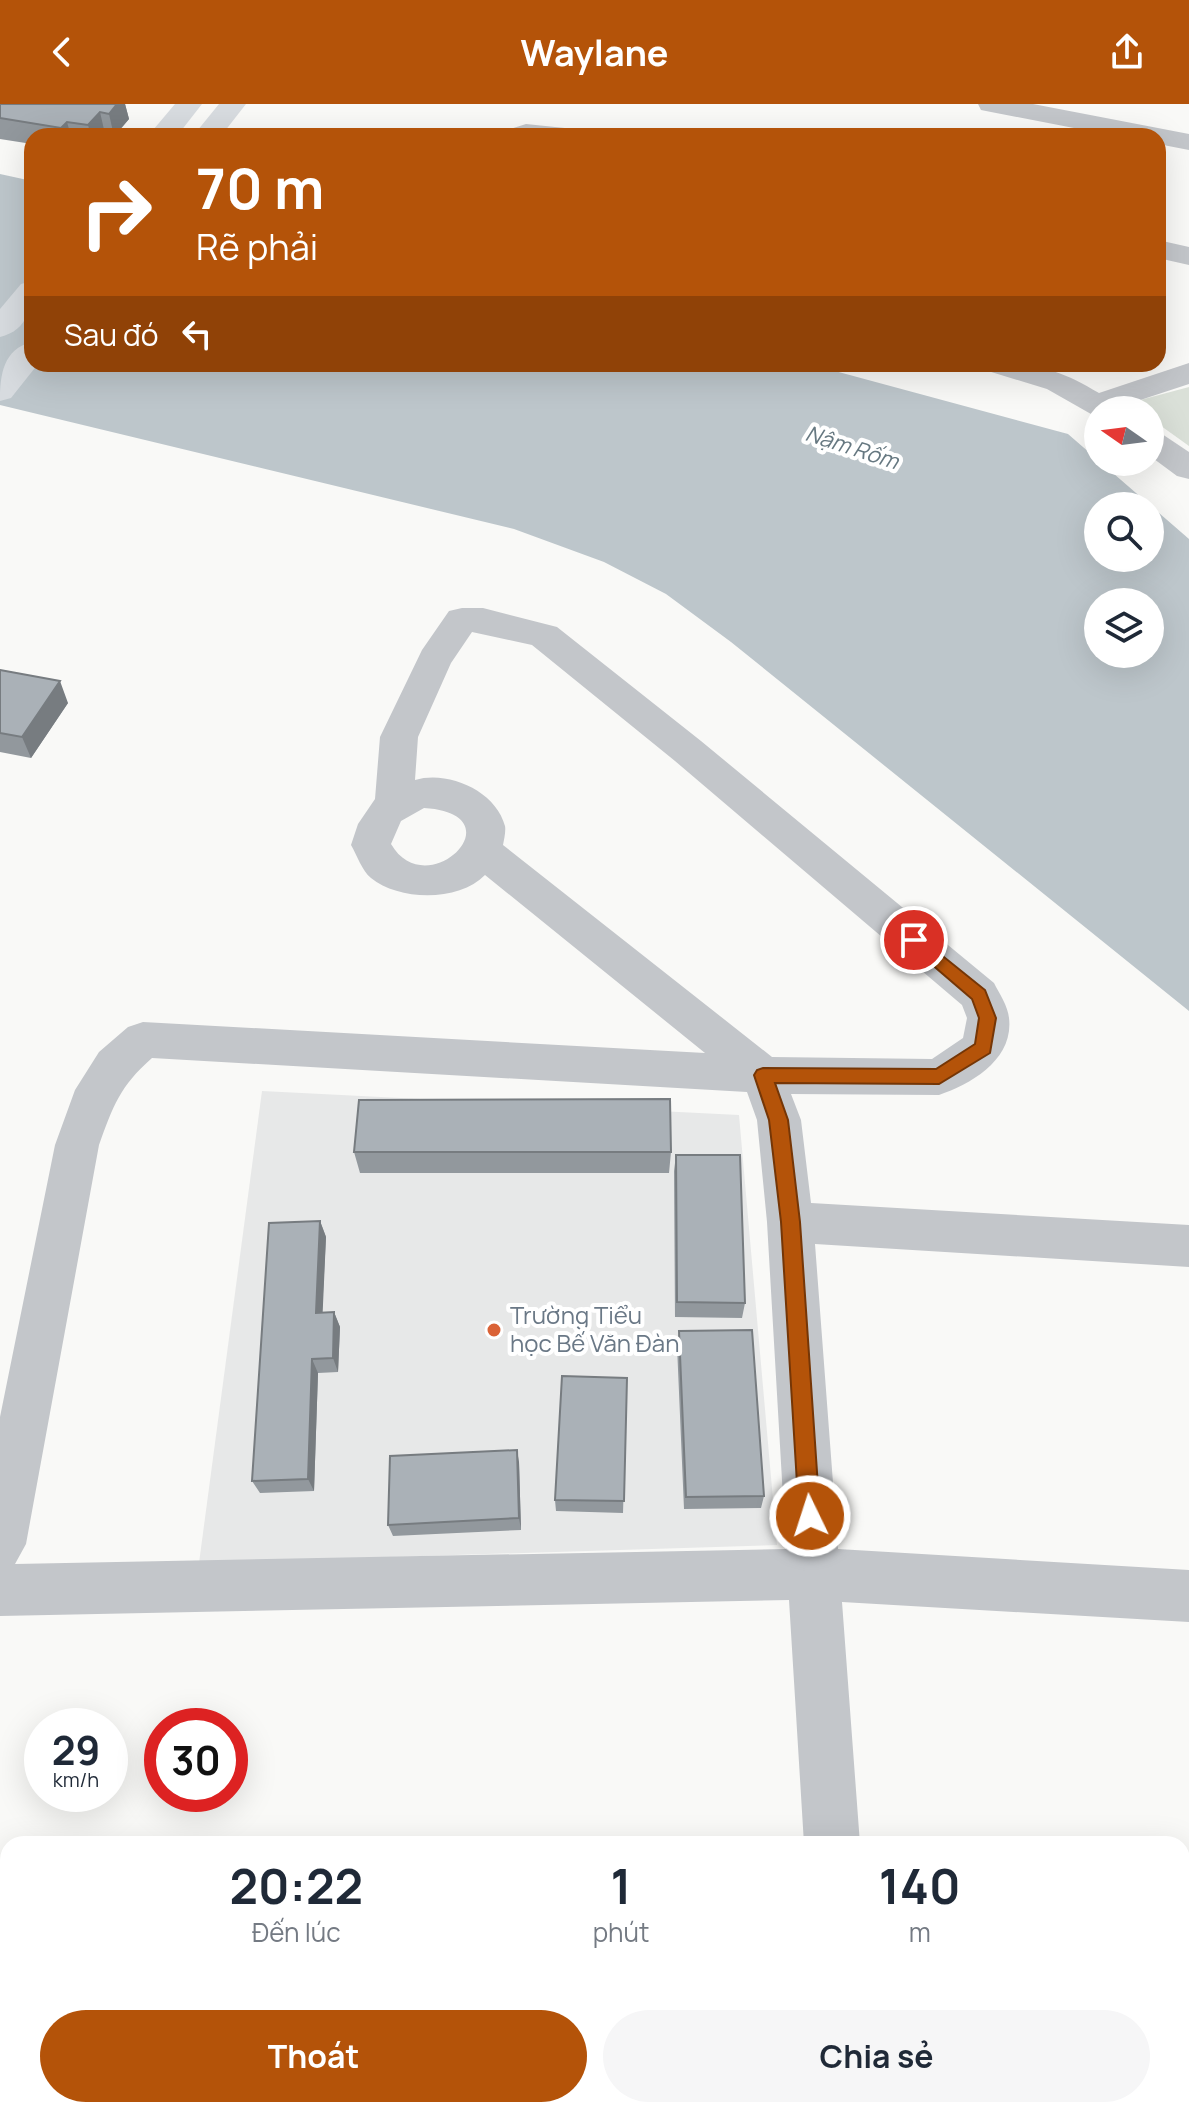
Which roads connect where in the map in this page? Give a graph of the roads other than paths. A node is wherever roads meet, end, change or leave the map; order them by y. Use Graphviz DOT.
graph roads {
  1 [pos="189,104"];
  2 [pos="233,104"];
  3 [pos="991,104"];
  4 [pos="169,128"];
  5 [pos="214,128"];
  6 [pos="1116,128"];
  7 [pos="1166,138"];
  8 [pos="1189,142"];
  9 [pos="1166,251"];
  10 [pos="1189,256"];
  11 [pos="24,300"];
  12 [pos="0,328"];
  13 [pos="24,361"];
  14 [pos="1025,372"];
  15 [pos="1189,373"];
  16 [pos="0,391"];
  17 [pos="1129,396"];
  18 [pos="1084,397"];
  19 [pos="1164,451"];
  20 [pos="1189,468"];
  21 [pos="394,803"];
  22 [pos="483,851"];
  23 [pos="763,1075"];
  24 [pos="790,1222"];
  25 [pos="1189,1246"];
  26 [pos="0,1544"];
  27 [pos="814,1574"];
  28 [pos="0,1590"];
  29 [pos="1189,1596"];
  30 [pos="831,1836"];
  1 -- 4 [label="main road"];
  2 -- 5 [label="main road"];
  3 -- 6 [label="street"];
  7 -- 8 [label="street"];
  9 -- 10 [label="street"];
  11 -- 12 [label="main road"];
  13 -- 16 [label="main road"];
  14 -- 18 [label="street"];
  15 -- 17 [label="street"];
  19 -- 20 [label="street"];
  21 -- 22 [label="street"];
  21 -- 22 [label="street"];
  21 -- 23 [label="street"];
  22 -- 23 [label="street"];
  23 -- 24 [label="street"];
  23 -- 26 [label="street"];
  24 -- 25 [label="street"];
  24 -- 27 [label="street"];
  27 -- 28 [label="street"];
  27 -- 29 [label="street"];
  27 -- 30 [label="street"];
}
